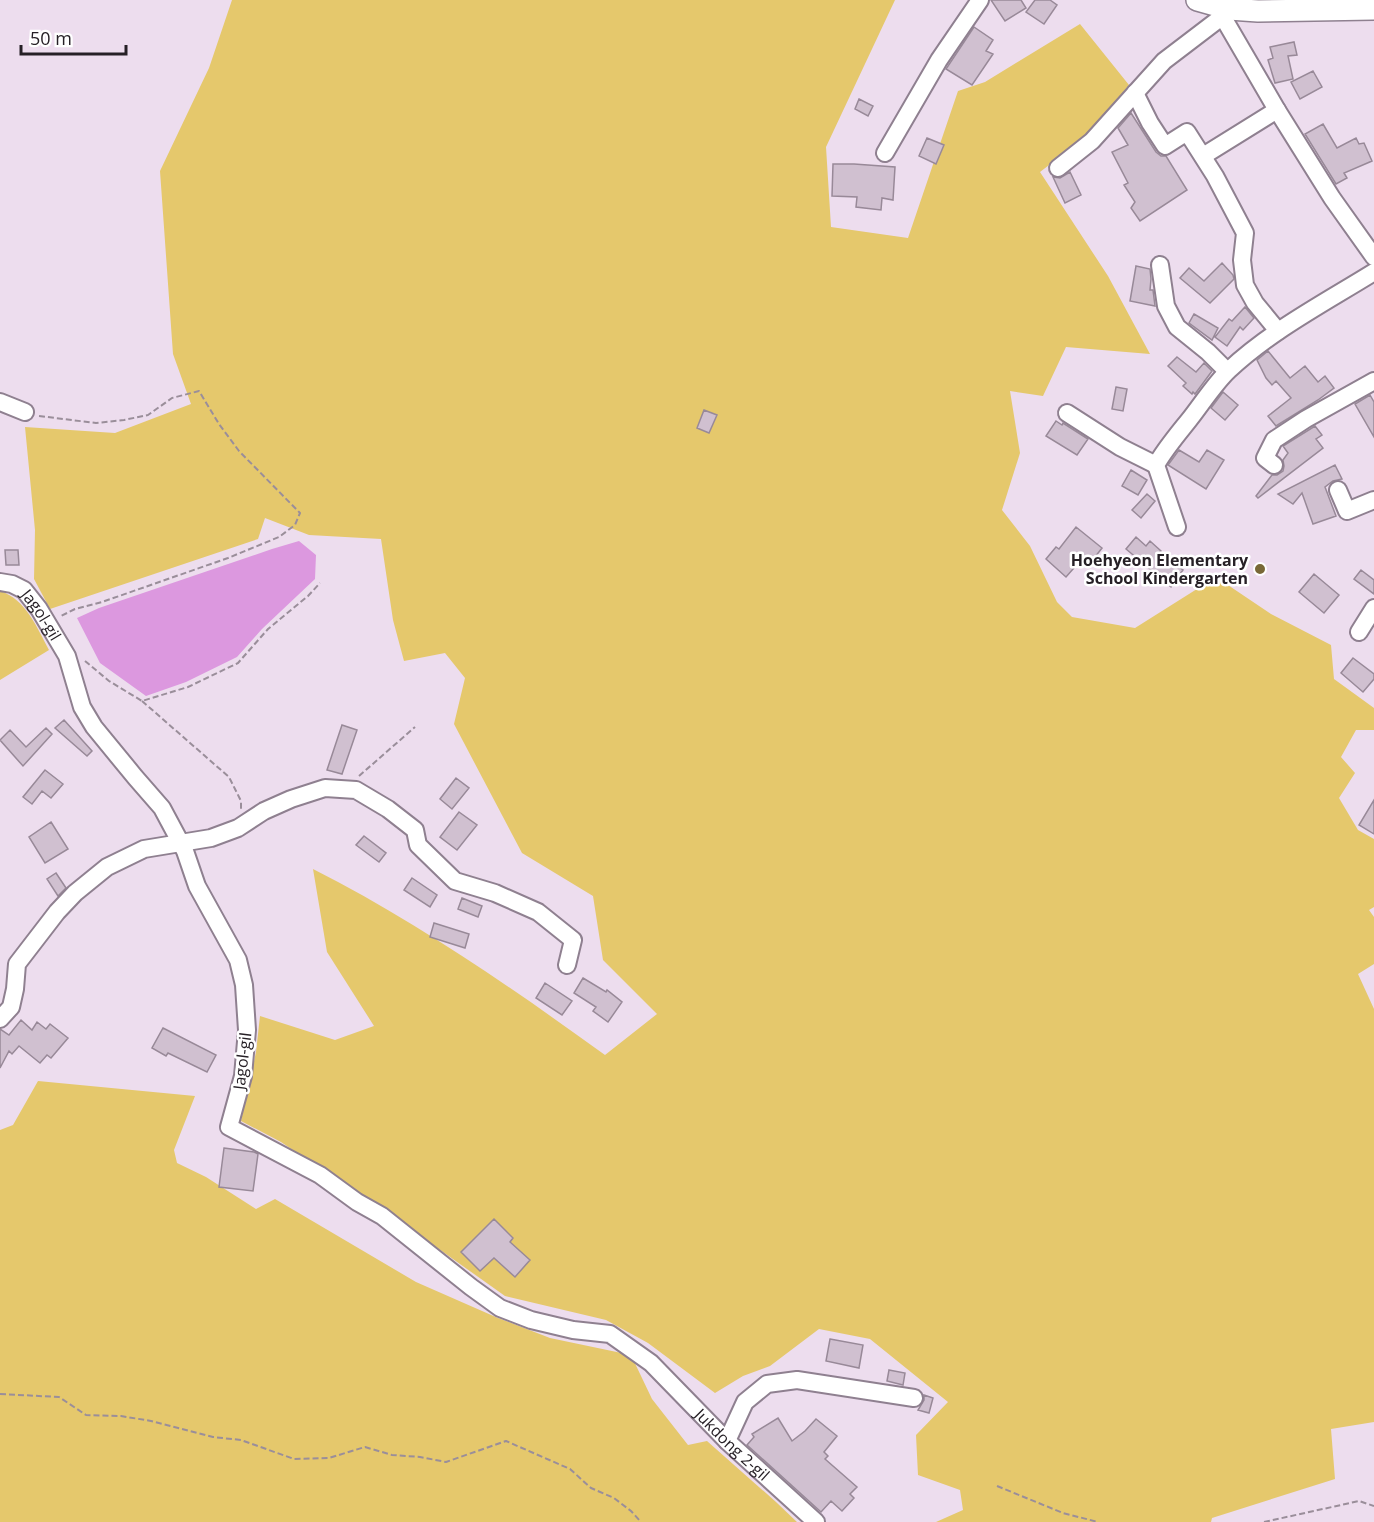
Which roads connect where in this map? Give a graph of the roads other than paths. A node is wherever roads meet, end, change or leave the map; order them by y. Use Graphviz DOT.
graph roads {
  1 [pos="980,0"];
  2 [pos="1197,0"];
  3 [pos="1224,8"];
  4 [pos="1374,9"];
  5 [pos="1136,93"];
  6 [pos="1277,110"];
  7 [pos="885,153"];
  8 [pos="1203,156"];
  9 [pos="1058,168"];
  10 [pos="1374,257"];
  11 [pos="1160,265"];
  12 [pos="1374,272"];
  13 [pos="1278,331"];
  14 [pos="1227,371"];
  15 [pos="1374,381"];
  16 [pos="0,402"];
  17 [pos="25,412"];
  18 [pos="1067,413"];
  19 [pos="1156,465"];
  20 [pos="1274,465"];
  21 [pos="1338,490"];
  22 [pos="1374,500"];
  23 [pos="1177,526"];
  24 [pos="0,582"];
  25 [pos="1374,608"];
  26 [pos="1359,632"];
  27 [pos="180,843"];
  28 [pos="567,965"];
  29 [pos="0,1019"];
  30 [pos="651,1363"];
  31 [pos="914,1398"];
  32 [pos="727,1441"];
  33 [pos="816,1522"];
  1 -- 7 [label="street"];
  2 -- 3 [label="main road"];
  3 -- 4 [label="main road"];
  3 -- 5 [label="street"];
  3 -- 6 [label="street"];
  5 -- 8 [label="street"];
  5 -- 9 [label="street"];
  6 -- 8 [label="street"];
  6 -- 10 [label="street"];
  8 -- 13 [label="street"];
  11 -- 14 [label="street"];
  12 -- 13 [label="street"];
  13 -- 14 [label="street"];
  14 -- 19 [label="street"];
  15 -- 20 [label="street"];
  16 -- 17 [label="street"];
  18 -- 19 [label="street"];
  19 -- 23 [label="street"];
  21 -- 22 [label="street"];
  24 -- 27 [label="street, Jagol-gil"];
  25 -- 26 [label="street"];
  27 -- 28 [label="street"];
  27 -- 29 [label="street"];
  27 -- 30 [label="street, Jagol-gil"];
  30 -- 32 [label="street, Jukdong 2-gil"];
  31 -- 32 [label="street"];
  32 -- 33 [label="street, Jukdong 2-gil"];
}
